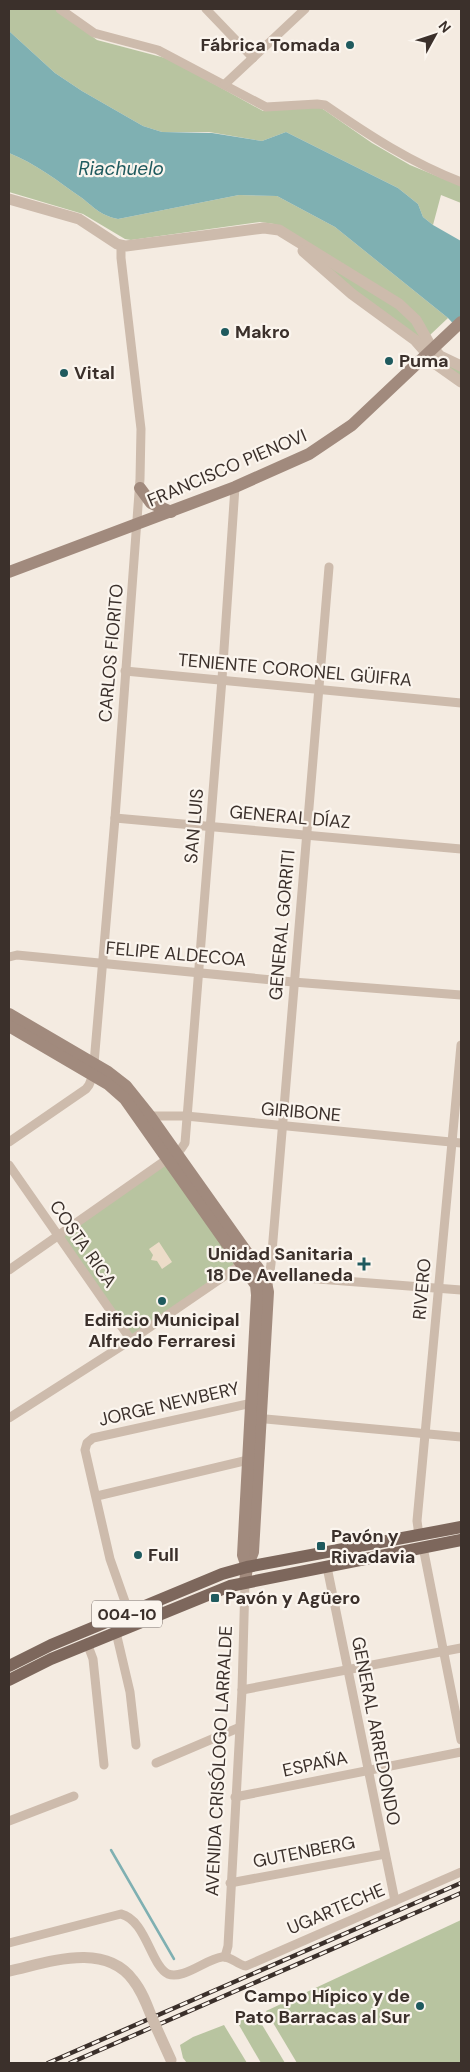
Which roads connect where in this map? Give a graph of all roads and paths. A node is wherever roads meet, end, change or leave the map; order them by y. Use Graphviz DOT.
graph roads {
  1 [pos="60,9"];
  2 [pos="206,9"];
  3 [pos="305,9"];
  4 [pos="253,58"];
  5 [pos="224,85"];
  6 [pos="461,182"];
  7 [pos="9,199"];
  8 [pos="284,233"];
  9 [pos="122,245"];
  10 [pos="386,295"];
  11 [pos="399,304"];
  12 [pos="375,311"];
  13 [pos="387,320"];
  14 [pos="457,326"];
  15 [pos="430,352"];
  16 [pos="461,366"];
  17 [pos="461,382"];
  18 [pos="235,487"];
  19 [pos="140,488"];
  20 [pos="171,512"];
  21 [pos="138,524"];
  22 [pos="329,567"];
  23 [pos="9,572"];
  24 [pos="125,671"];
  25 [pos="222,679"];
  26 [pos="320,688"];
  27 [pos="461,703"];
  28 [pos="115,818"];
  29 [pos="210,826"];
  30 [pos="306,835"];
  31 [pos="461,848"];
  32 [pos="9,957"];
  33 [pos="102,964"];
  34 [pos="198,971"];
  35 [pos="293,982"];
  36 [pos="461,995"];
  37 [pos="9,1014"];
  38 [pos="9,1026"];
  39 [pos="461,1046"];
  40 [pos="93,1070"];
  41 [pos="144,1116"];
  42 [pos="186,1116"];
  43 [pos="282,1127"];
  44 [pos="9,1142"];
  45 [pos="457,1143"];
  46 [pos="172,1156"];
  47 [pos="9,1165"];
  48 [pos="58,1236"];
  49 [pos="242,1264"];
  50 [pos="9,1270"];
  51 [pos="267,1278"];
  52 [pos="439,1288"];
  53 [pos="461,1290"];
  54 [pos="131,1340"];
  55 [pos="256,1402"];
  56 [pos="9,1418"];
  57 [pos="255,1418"];
  58 [pos="425,1434"];
  59 [pos="461,1437"];
  60 [pos="248,1460"];
  61 [pos="96,1496"];
  62 [pos="461,1527"];
  63 [pos="461,1540"];
  64 [pos="421,1541"];
  65 [pos="247,1567"];
  66 [pos="327,1567"];
  67 [pos="245,1582"];
  68 [pos="129,1613"];
  69 [pos="114,1626"];
  70 [pos="87,1644"];
  71 [pos="461,1648"];
  72 [pos="444,1652"];
  73 [pos="9,1666"];
  74 [pos="348,1670"];
  75 [pos="9,1680"];
  76 [pos="242,1690"];
  77 [pos="238,1728"];
  78 [pos="461,1740"];
  79 [pos="136,1745"];
  80 [pos="461,1752"];
  81 [pos="156,1763"];
  82 [pos="104,1765"];
  83 [pos="368,1770"];
  84 [pos="74,1796"];
  85 [pos="235,1797"];
  86 [pos="9,1821"];
  87 [pos="384,1854"];
  88 [pos="461,1872"];
  89 [pos="230,1883"];
  90 [pos="394,1902"];
  91 [pos="9,1943"];
  92 [pos="225,1957"];
  93 [pos="9,1971"];
  94 [pos="172,2061"];
  1 -- 5 [label="street"];
  2 -- 4 [label="street"];
  3 -- 4 [label="street"];
  4 -- 5 [label="street"];
  5 -- 6 [label="street"];
  7 -- 9 [label="street"];
  8 -- 9 [label="street"];
  8 -- 10 [label="street"];
  8 -- 12 [label="street"];
  9 -- 19 [label="street, CARLOS FIORITO"];
  10 -- 11 [label="street"];
  10 -- 12 [label="street"];
  11 -- 13 [label="street"];
  11 -- 15 [label="street"];
  12 -- 13 [label="street"];
  13 -- 15 [label="street"];
  14 -- 15 [label="main road, FRANCISCO PIENOVI"];
  15 -- 16 [label="street"];
  15 -- 17 [label="street"];
  15 -- 18 [label="main road, FRANCISCO PIENOVI"];
  18 -- 20 [label="main road, FRANCISCO PIENOVI"];
  18 -- 25 [label="street, SAN LUIS"];
  19 -- 20 [label="main road"];
  19 -- 21 [label="street, CARLOS FIORITO"];
  20 -- 21 [label="main road, FRANCISCO PIENOVI"];
  21 -- 23 [label="main road, FRANCISCO PIENOVI"];
  21 -- 24 [label="street, CARLOS FIORITO"];
  22 -- 26 [label="street, GENERAL GORRITI"];
  24 -- 25 [label="street, TENIENTE CORONEL GÜIFRA"];
  24 -- 28 [label="street, CARLOS FIORITO"];
  25 -- 26 [label="street, TENIENTE CORONEL GÜIFRA"];
  25 -- 29 [label="street, SAN LUIS"];
  26 -- 27 [label="street, TENIENTE CORONEL GÜIFRA"];
  26 -- 30 [label="street, GENERAL GORRITI"];
  28 -- 29 [label="street, GENERAL DÍAZ"];
  28 -- 33 [label="street, CARLOS FIORITO"];
  29 -- 30 [label="street, GENERAL DÍAZ"];
  29 -- 34 [label="street, SAN LUIS"];
  30 -- 31 [label="street, GENERAL DÍAZ"];
  30 -- 35 [label="street, GENERAL GORRITI"];
  32 -- 33 [label="street, FELIPE ALDECOA"];
  33 -- 34 [label="street, FELIPE ALDECOA"];
  33 -- 40 [label="street, CARLOS FIORITO"];
  34 -- 35 [label="street, FELIPE ALDECOA"];
  34 -- 42 [label="street, SAN LUIS"];
  35 -- 36 [label="street, FELIPE ALDECOA"];
  35 -- 43 [label="street, GENERAL GORRITI"];
  37 -- 40 [label="main road"];
  38 -- 40 [label="main road"];
  39 -- 45 [label="street, RIVERO"];
  40 -- 41 [label="main road"];
  40 -- 44 [label="street"];
  41 -- 42 [label="street, GIRIBONE"];
  41 -- 46 [label="main road"];
  42 -- 43 [label="street, GIRIBONE"];
  42 -- 46 [label="street, SAN LUIS"];
  43 -- 45 [label="street, GIRIBONE"];
  43 -- 51 [label="street, GENERAL GORRITI"];
  45 -- 52 [label="street, RIVERO"];
  46 -- 48 [label="street"];
  46 -- 49 [label="main road"];
  46 -- 51 [label="main road"];
  47 -- 48 [label="street, COSTA RICA"];
  48 -- 50 [label="street"];
  48 -- 54 [label="street, COSTA RICA"];
  49 -- 51 [label="street"];
  49 -- 54 [label="street"];
  49 -- 55 [label="main road"];
  51 -- 52 [label="street"];
  51 -- 55 [label="main road"];
  52 -- 53 [label="street"];
  52 -- 58 [label="street, RIVERO"];
  54 -- 56 [label="street"];
  55 -- 57 [label="main road"];
  55 -- 61 [label="street, JORGE NEWBERY"];
  57 -- 58 [label="street"];
  57 -- 60 [label="main road"];
  57 -- 65 [label="main road"];
  58 -- 59 [label="street"];
  58 -- 64 [label="street, RIVERO"];
  60 -- 61 [label="street"];
  60 -- 65 [label="main road"];
  61 -- 68 [label="street"];
  62 -- 64 [label="main road, 004-10"];
  63 -- 64 [label="main road, 004-10"];
  64 -- 65 [label="main road, 004-10"];
  64 -- 66 [label="main road, 004-10"];
  64 -- 72 [label="street, RIVERO"];
  65 -- 67 [label="main road, AVENIDA CRISÓLOGO LARRALDE"];
  65 -- 68 [label="main road, 004-10"];
  66 -- 67 [label="main road, 004-10"];
  66 -- 74 [label="street, GENERAL ARREDONDO"];
  67 -- 69 [label="main road, 004-10"];
  67 -- 76 [label="street, AVENIDA CRISÓLOGO LARRALDE"];
  68 -- 69 [label="main road, 004-10"];
  69 -- 70 [label="main road, 004-10"];
  69 -- 73 [label="main road, 004-10"];
  69 -- 79 [label="street"];
  70 -- 75 [label="main road, 004-10"];
  70 -- 82 [label="street"];
  71 -- 72 [label="street"];
  72 -- 74 [label="street"];
  72 -- 78 [label="street, RIVERO"];
  74 -- 76 [label="street"];
  74 -- 83 [label="street, GENERAL ARREDONDO"];
  76 -- 77 [label="street, AVENIDA CRISÓLOGO LARRALDE"];
  77 -- 81 [label="street"];
  77 -- 85 [label="street, AVENIDA CRISÓLOGO LARRALDE"];
  80 -- 83 [label="street, ESPAÑA"];
  83 -- 85 [label="street, ESPAÑA"];
  83 -- 87 [label="street, GENERAL ARREDONDO"];
  84 -- 86 [label="street"];
  85 -- 89 [label="street, AVENIDA CRISÓLOGO LARRALDE"];
  87 -- 89 [label="street, GUTENBERG"];
  87 -- 90 [label="street, GENERAL ARREDONDO"];
  88 -- 90 [label="street, UGARTECHE"];
  89 -- 92 [label="street, AVENIDA CRISÓLOGO LARRALDE"];
  90 -- 92 [label="street, UGARTECHE"];
  91 -- 92 [label="street"];
  93 -- 94 [label="street, bridge"];
}
